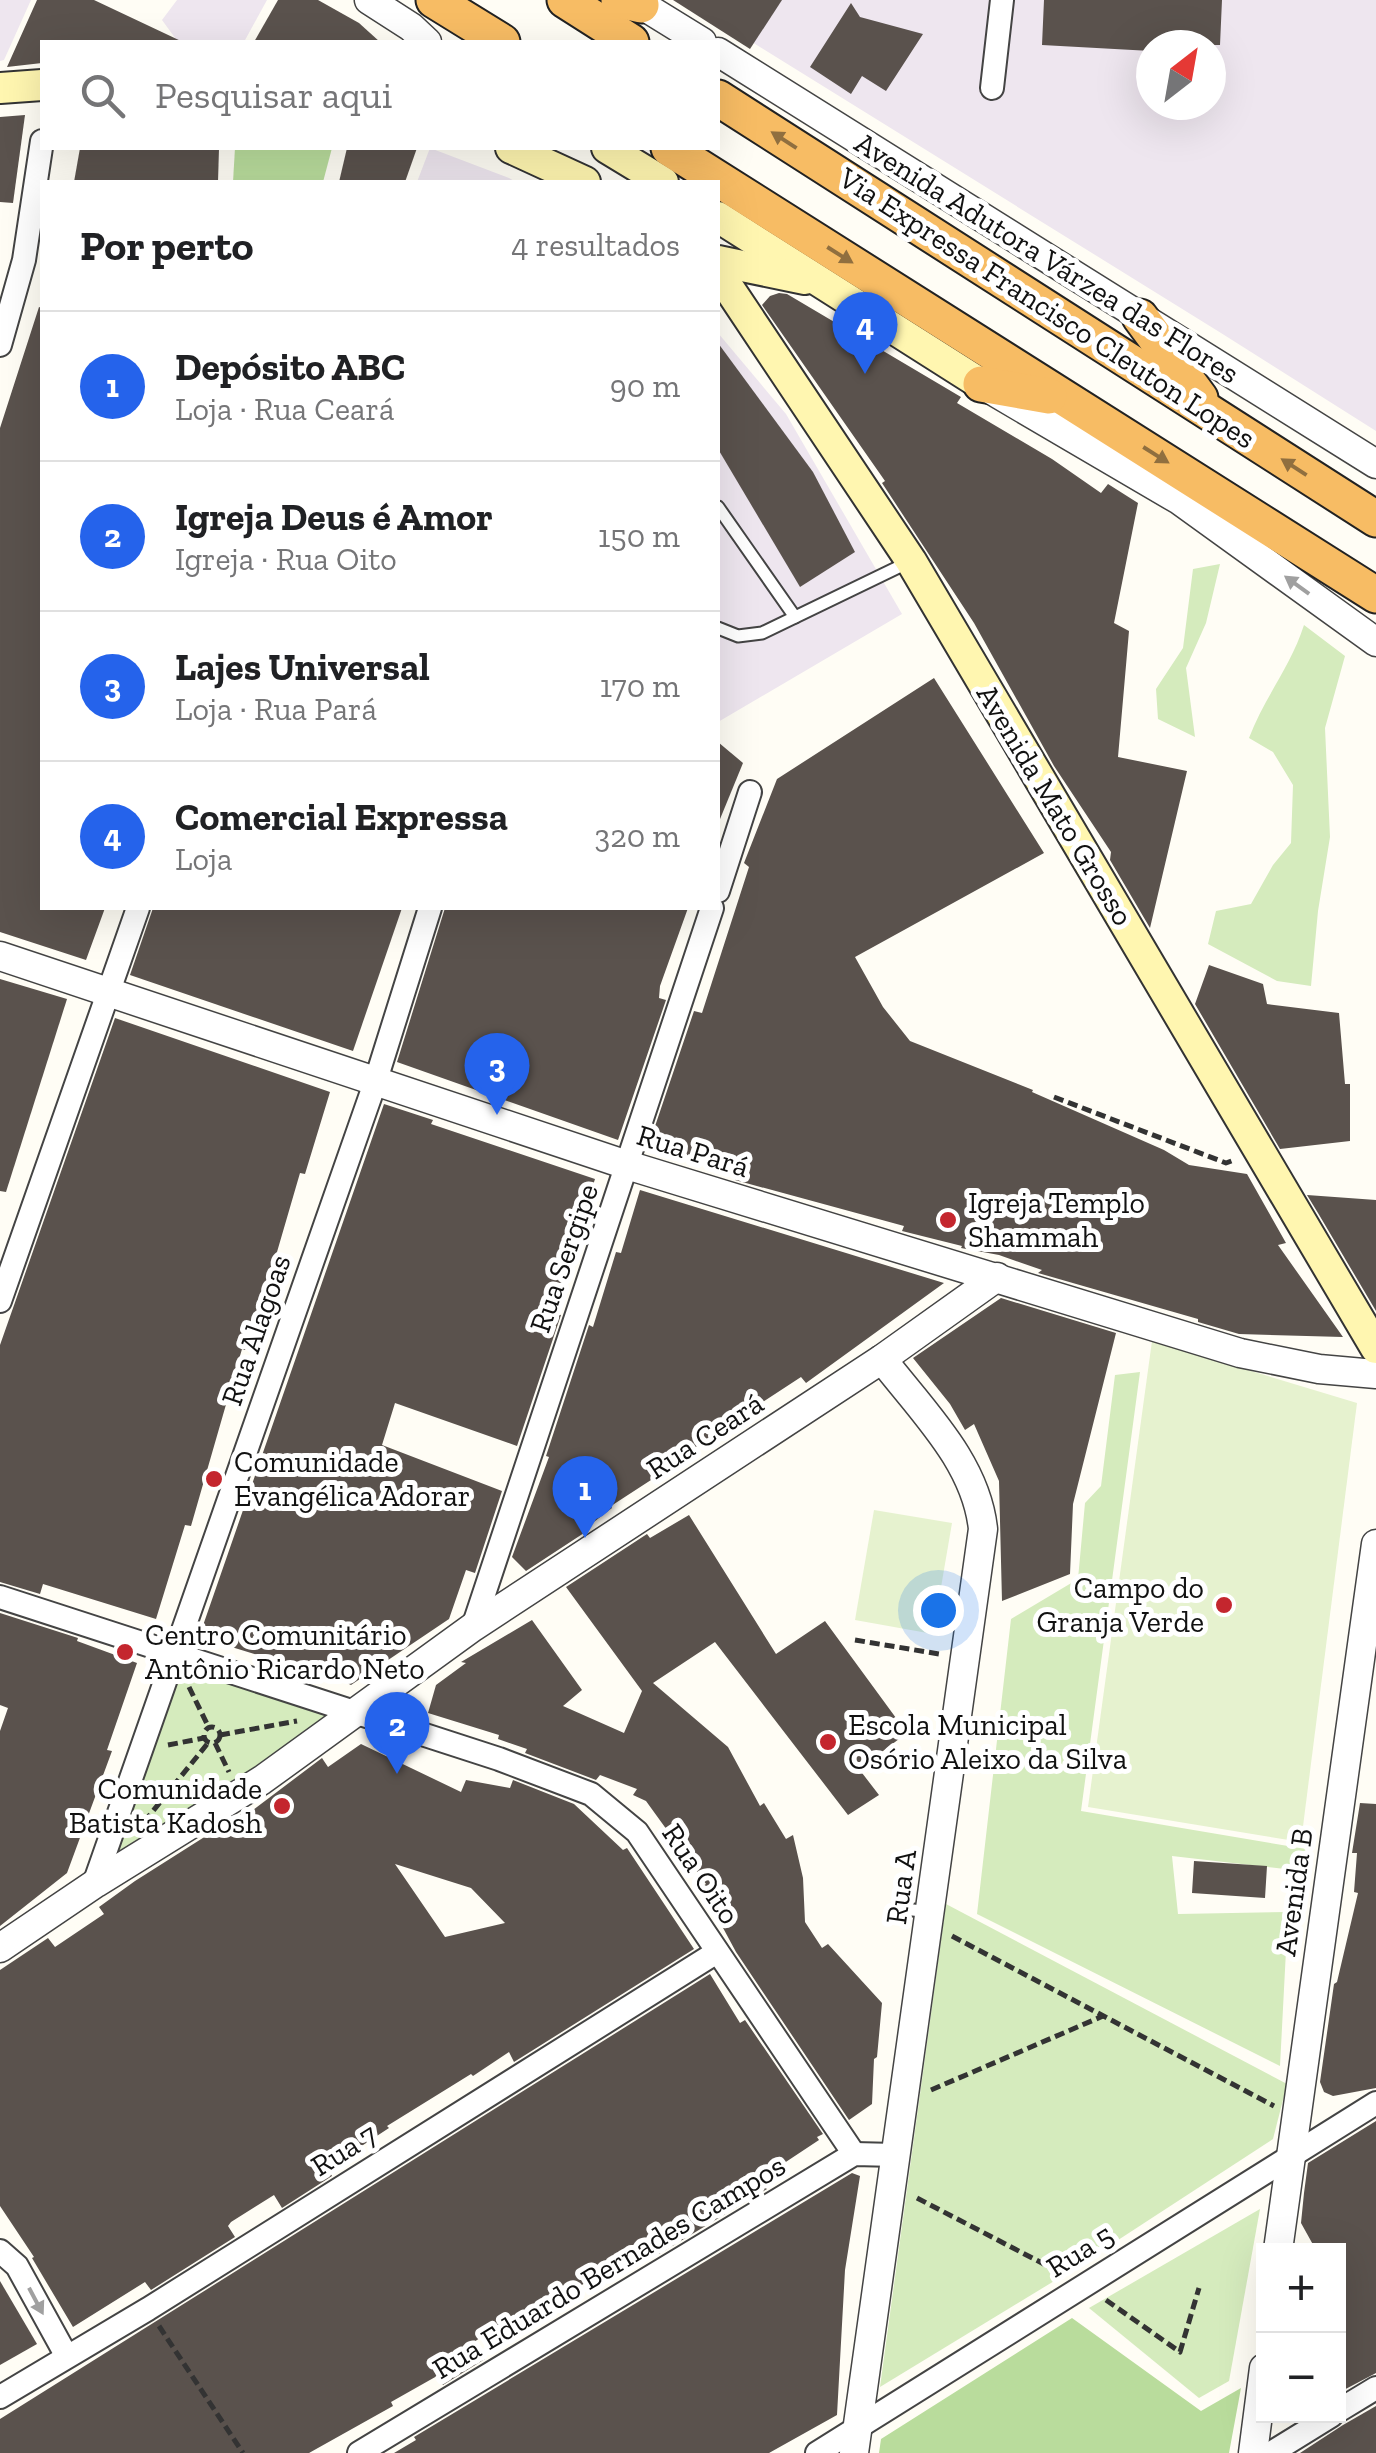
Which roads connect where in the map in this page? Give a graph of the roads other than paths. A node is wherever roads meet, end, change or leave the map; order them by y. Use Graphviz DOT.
graph roads {
  1 [pos="369,0"];
  2 [pos="434,0"];
  3 [pos="565,0"];
  4 [pos="1002,0"];
  5 [pos="634,1"];
  6 [pos="425,40"];
  7 [pos="499,40"];
  8 [pos="628,40"];
  9 [pos="699,40"];
  10 [pos="720,53"];
  11 [pos="40,85"];
  12 [pos="0,88"];
  13 [pos="992,88"];
  14 [pos="720,99"];
  15 [pos="41,150"];
  16 [pos="521,150"];
  17 [pos="611,150"];
  18 [pos="660,172"];
  19 [pos="581,180"];
  20 [pos="720,205"];
  21 [pos="720,217"];
  22 [pos="720,261"];
  23 [pos="780,274"];
  24 [pos="720,275"];
  25 [pos="822,282"];
  26 [pos="1140,317"];
  27 [pos="751,322"];
  28 [pos="0,344"];
  29 [pos="981,384"];
  30 [pos="1074,403"];
  31 [pos="1213,414"];
  32 [pos="1376,464"];
  33 [pos="720,510"];
  34 [pos="1376,520"];
  35 [pos="911,562"];
  36 [pos="1376,595"];
  37 [pos="794,617"];
  38 [pos="720,629"];
  39 [pos="1376,642"];
  40 [pos="750,792"];
  41 [pos="720,885"];
  42 [pos="137,910"];
  43 [pos="429,910"];
  44 [pos="711,910"];
  45 [pos="0,956"];
  46 [pos="110,992"];
  47 [pos="375,1082"];
  48 [pos="627,1165"];
  49 [pos="997,1277"];
  50 [pos="0,1301"];
  51 [pos="1376,1348"];
  52 [pos="882,1359"];
  53 [pos="1376,1374"];
  54 [pos="1376,1544"];
  55 [pos="0,1597"];
  56 [pos="473,1626"];
  57 [pos="173,1653"];
  58 [pos="356,1714"];
  59 [pos="94,1884"];
  60 [pos="896,1908"];
  61 [pos="930,1918"];
  62 [pos="0,1948"];
  63 [pos="717,1952"];
  64 [pos="1376,2103"];
  65 [pos="854,2154"];
  66 [pos="896,2156"];
  67 [pos="1288,2159"];
  68 [pos="1279,2243"];
  69 [pos="0,2251"];
  70 [pos="66,2355"];
  71 [pos="1376,2388"];
  72 [pos="0,2396"];
  73 [pos="1346,2406"];
  74 [pos="1257,2423"];
  75 [pos="1320,2423"];
  76 [pos="856,2440"];
  77 [pos="359,2453"];
  78 [pos="818,2453"];
  79 [pos="1253,2453"];
  80 [pos="1271,2453"];
  1 -- 6 [label="street"];
  2 -- 7 [label="highway"];
  3 -- 8 [label="highway"];
  4 -- 13 [label="street"];
  5 -- 9 [label="street"];
  10 -- 26 [label="street, Avenida Adutora Várzea das Flores"];
  11 -- 12 [label="main road"];
  31 -- 14 [label="highway, Via Expressa Francisco Cleuton Lopes, one-way"];
  15 -- 28 [label="street"];
  16 -- 19 [label="main road"];
  17 -- 18 [label="main road"];
  20 -- 30 [label="highway, one-way"];
  21 -- 25 [label="main road"];
  22 -- 23 [label="main road"];
  23 -- 25 [label="main road"];
  23 -- 27 [label="main road"];
  24 -- 27 [label="main road, Avenida Mato Grosso"];
  25 -- 29 [label="main road"];
  26 -- 31 [label="highway"];
  26 -- 32 [label="street, Avenida Adutora Várzea das Flores"];
  27 -- 35 [label="main road, Avenida Mato Grosso"];
  29 -- 30 [label="highway"];
  39 -- 29 [label="street, one-way"];
  30 -- 36 [label="highway, one-way"];
  34 -- 31 [label="highway, Via Expressa Francisco Cleuton Lopes, one-way"];
  33 -- 37 [label="lane"];
  35 -- 37 [label="lane"];
  35 -- 51 [label="main road, Avenida Mato Grosso"];
  37 -- 38 [label="lane"];
  40 -- 41 [label="street"];
  42 -- 46 [label="street"];
  43 -- 47 [label="street, Rua Alagoas"];
  44 -- 48 [label="street, Rua Sergipe"];
  45 -- 46 [label="street, Rua Pará"];
  46 -- 47 [label="street, Rua Pará"];
  46 -- 50 [label="street"];
  47 -- 48 [label="street, Rua Pará"];
  47 -- 57 [label="street, Rua Alagoas"];
  48 -- 49 [label="street, Rua Pará"];
  48 -- 56 [label="street, Rua Sergipe"];
  49 -- 52 [label="street, Rua Ceará"];
  49 -- 53 [label="street, Rua Pará"];
  52 -- 56 [label="street, Rua Ceará"];
  52 -- 61 [label="street, Rua A"];
  54 -- 67 [label="street, Avenida B"];
  55 -- 57 [label="street, Rua Oito"];
  56 -- 58 [label="street, Rua Ceará"];
  57 -- 58 [label="street, Rua Oito"];
  57 -- 59 [label="street, Rua Alagoas"];
  58 -- 59 [label="street, Rua Ceará"];
  58 -- 63 [label="street, Rua Oito"];
  59 -- 62 [label="street, Rua Ceará"];
  60 -- 61 [label="lane"];
  61 -- 66 [label="street, Rua A"];
  63 -- 65 [label="street, Rua Oito"];
  63 -- 70 [label="street, Rua 7"];
  64 -- 67 [label="street, Rua 5"];
  65 -- 66 [label="street"];
  65 -- 77 [label="street, Rua Eduardo Bernades Campos"];
  66 -- 76 [label="street, Rua A"];
  67 -- 68 [label="street, Avenida B"];
  67 -- 76 [label="street, Rua 5"];
  69 -- 70 [label="street, one-way"];
  70 -- 72 [label="street, Rua 7"];
  71 -- 73 [label="street"];
  74 -- 79 [label="street"];
  75 -- 80 [label="street"];
  76 -- 78 [label="street, Rua 5"];
}
